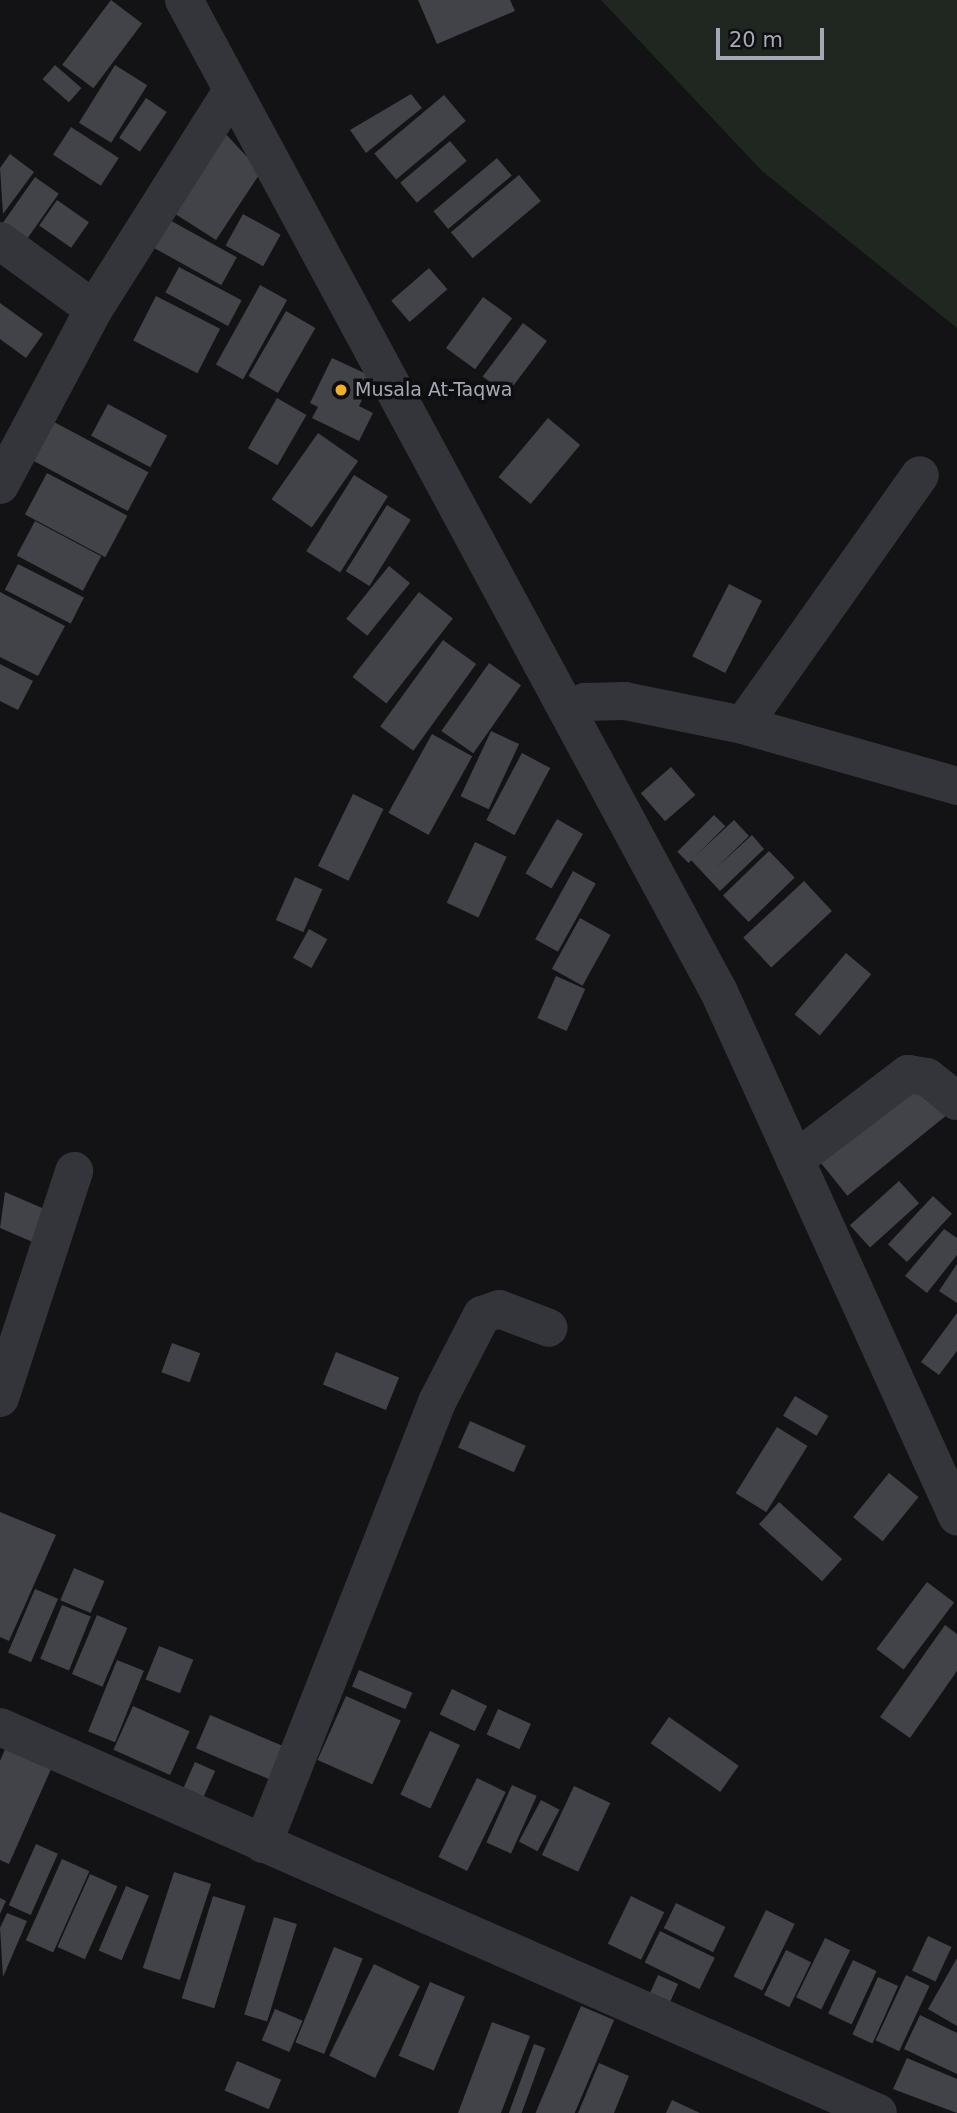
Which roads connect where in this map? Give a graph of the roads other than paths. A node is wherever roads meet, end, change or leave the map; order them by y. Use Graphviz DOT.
graph roads {
  1 [pos="184,0"];
  2 [pos="231,92"];
  3 [pos="0,241"];
  4 [pos="94,309"];
  5 [pos="920,475"];
  6 [pos="0,485"];
  7 [pos="571,711"];
  8 [pos="743,725"];
  9 [pos="957,786"];
  10 [pos="957,1101"];
  11 [pos="794,1160"];
  12 [pos="74,1171"];
  13 [pos="550,1328"];
  14 [pos="0,1398"];
  15 [pos="957,1516"];
  16 [pos="0,1727"];
  17 [pos="263,1844"];
  18 [pos="878,2113"];
  1 -- 2 [label="street"];
  2 -- 4 [label="street"];
  2 -- 7 [label="street"];
  3 -- 4 [label="street"];
  4 -- 6 [label="street"];
  5 -- 8 [label="street"];
  7 -- 8 [label="street"];
  7 -- 11 [label="street"];
  8 -- 9 [label="street"];
  10 -- 11 [label="street"];
  11 -- 15 [label="street"];
  12 -- 14 [label="street"];
  13 -- 17 [label="street"];
  16 -- 17 [label="street"];
  17 -- 18 [label="street"];
}
